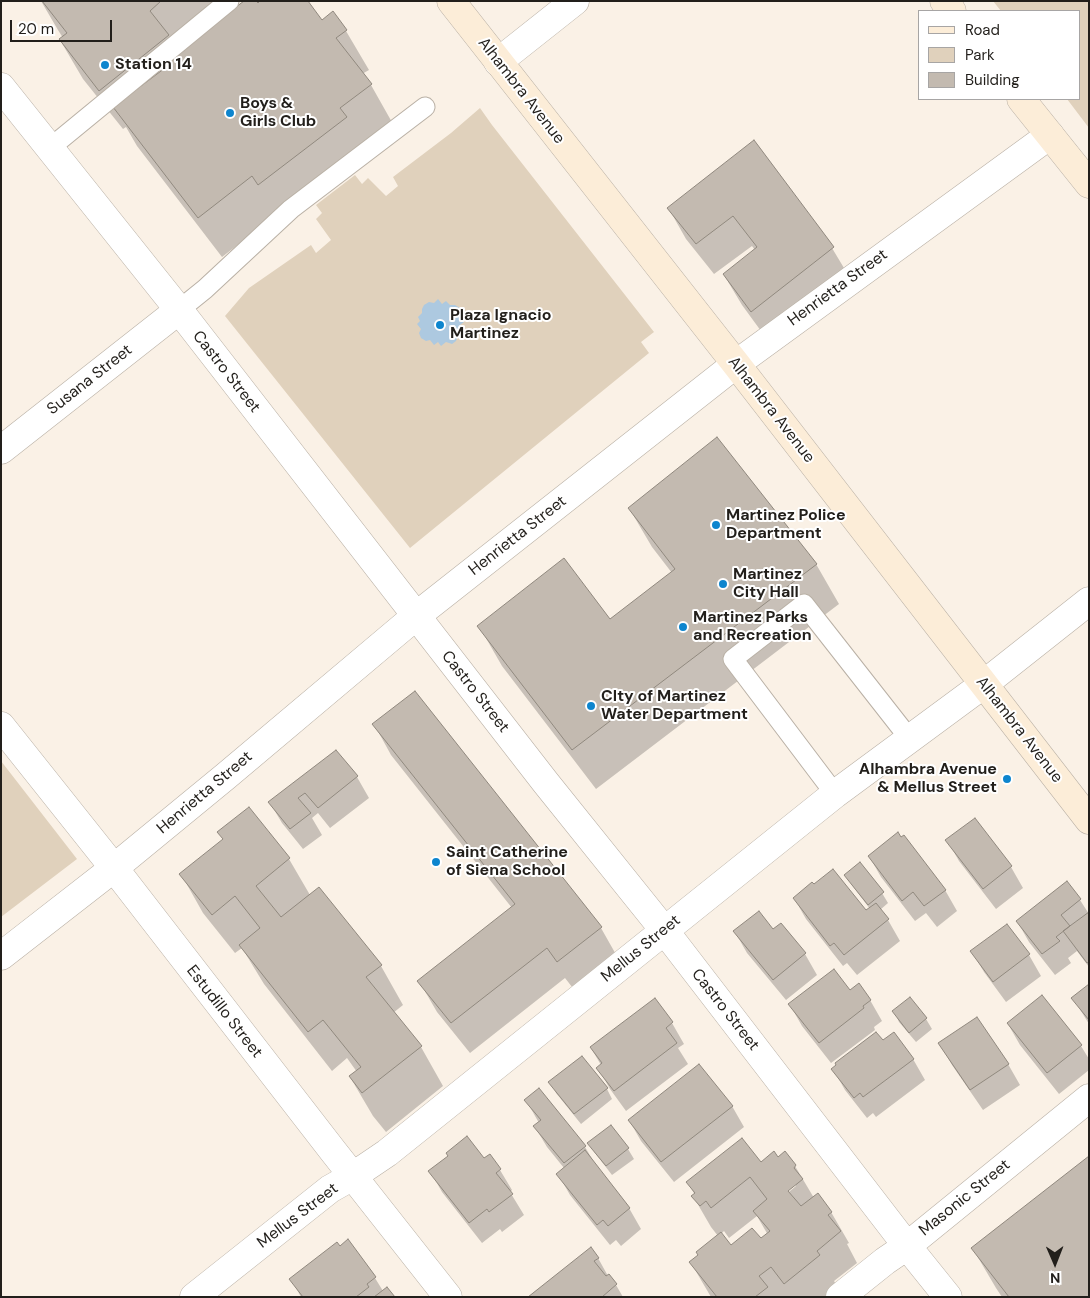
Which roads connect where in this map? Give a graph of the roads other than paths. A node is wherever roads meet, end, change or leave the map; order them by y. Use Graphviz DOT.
graph roads {
  1 [pos="228,1"];
  2 [pos="451,1"];
  3 [pos="576,1"];
  4 [pos="498,62"];
  5 [pos="1,87"];
  6 [pos="1022,100"];
  7 [pos="425,106"];
  8 [pos="1050,135"];
  9 [pos="50,148"];
  10 [pos="1089,184"];
  11 [pos="179,310"];
  12 [pos="736,364"];
  13 [pos="1,450"];
  14 [pos="1089,601"];
  15 [pos="416,616"];
  16 [pos="984,684"];
  17 [pos="1,726"];
  18 [pos="909,738"];
  19 [pos="835,794"];
  20 [pos="1089,820"];
  21 [pos="114,868"];
  22 [pos="664,930"];
  23 [pos="1,956"];
  24 [pos="1089,1098"];
  25 [pos="353,1176"];
  26 [pos="907,1246"];
  27 [pos="194,1297"];
  28 [pos="448,1297"];
  29 [pos="840,1297"];
  30 [pos="948,1297"];
  1 -- 9 [label="lane"];
  2 -- 4 [label="main road, Alhambra Avenue"];
  3 -- 4 [label="street"];
  4 -- 12 [label="main road, Alhambra Avenue"];
  5 -- 9 [label="street, Castro Street"];
  6 -- 8 [label="main road"];
  7 -- 11 [label="lane"];
  8 -- 10 [label="main road"];
  8 -- 12 [label="street, Henrietta Street"];
  9 -- 11 [label="street, Castro Street"];
  11 -- 13 [label="street, Susana Street"];
  11 -- 15 [label="street, Castro Street"];
  12 -- 15 [label="street, Henrietta Street"];
  12 -- 16 [label="main road, Alhambra Avenue"];
  14 -- 16 [label="street, Mellus Street"];
  15 -- 21 [label="street, Henrietta Street"];
  15 -- 22 [label="street, Castro Street"];
  16 -- 18 [label="street, Mellus Street"];
  16 -- 20 [label="main road, Alhambra Avenue"];
  17 -- 21 [label="street, Estudillo Street"];
  18 -- 19 [label="street, Mellus Street"];
  18 -- 19 [label="lane"];
  19 -- 22 [label="street, Mellus Street"];
  21 -- 23 [label="street, Henrietta Street"];
  21 -- 25 [label="street, Estudillo Street"];
  22 -- 25 [label="street, Mellus Street"];
  22 -- 26 [label="street, Castro Street"];
  24 -- 26 [label="street, Masonic Street"];
  25 -- 27 [label="street, Mellus Street"];
  25 -- 28 [label="street, Estudillo Street"];
  26 -- 29 [label="street, Masonic Street"];
  26 -- 30 [label="street, Castro Street"];
}
